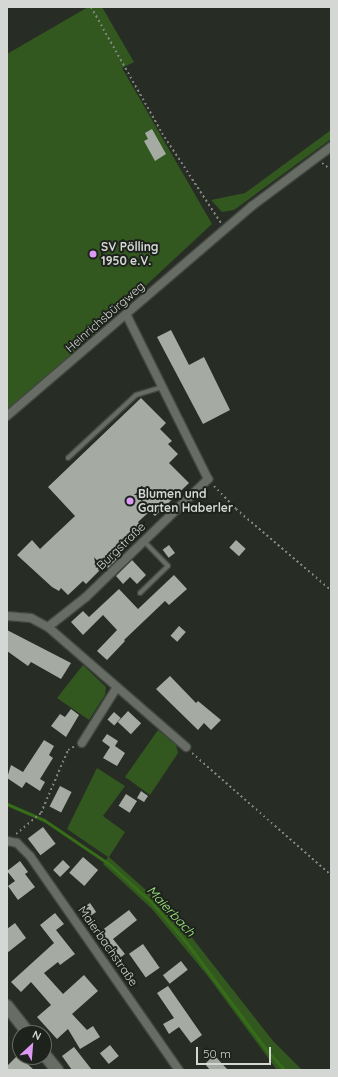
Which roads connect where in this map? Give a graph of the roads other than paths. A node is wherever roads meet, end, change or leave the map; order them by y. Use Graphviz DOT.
graph roads {
  1 [pos="331,147"];
  2 [pos="126,314"];
  3 [pos="163,387"];
  4 [pos="7,416"];
  5 [pos="68,458"];
  6 [pos="144,541"];
  7 [pos="140,593"];
  8 [pos="7,616"];
  9 [pos="48,627"];
  10 [pos="117,687"];
  11 [pos="82,743"];
  12 [pos="186,747"];
  13 [pos="9,842"];
  14 [pos="7,1006"];
  15 [pos="22,1025"];
  16 [pos="179,1070"];
  1 -- 2 [label="street, Heinrichsbürgweg"];
  2 -- 3 [label="street"];
  2 -- 4 [label="street, Heinrichsbürgweg"];
  3 -- 5 [label="lane"];
  3 -- 6 [label="street, Burgstraße"];
  6 -- 7 [label="lane"];
  6 -- 9 [label="street, Burgstraße"];
  8 -- 9 [label="street"];
  9 -- 10 [label="street"];
  10 -- 11 [label="street"];
  10 -- 12 [label="street"];
  13 -- 16 [label="street, Maierbachstraße"];
  14 -- 15 [label="street"];
}
